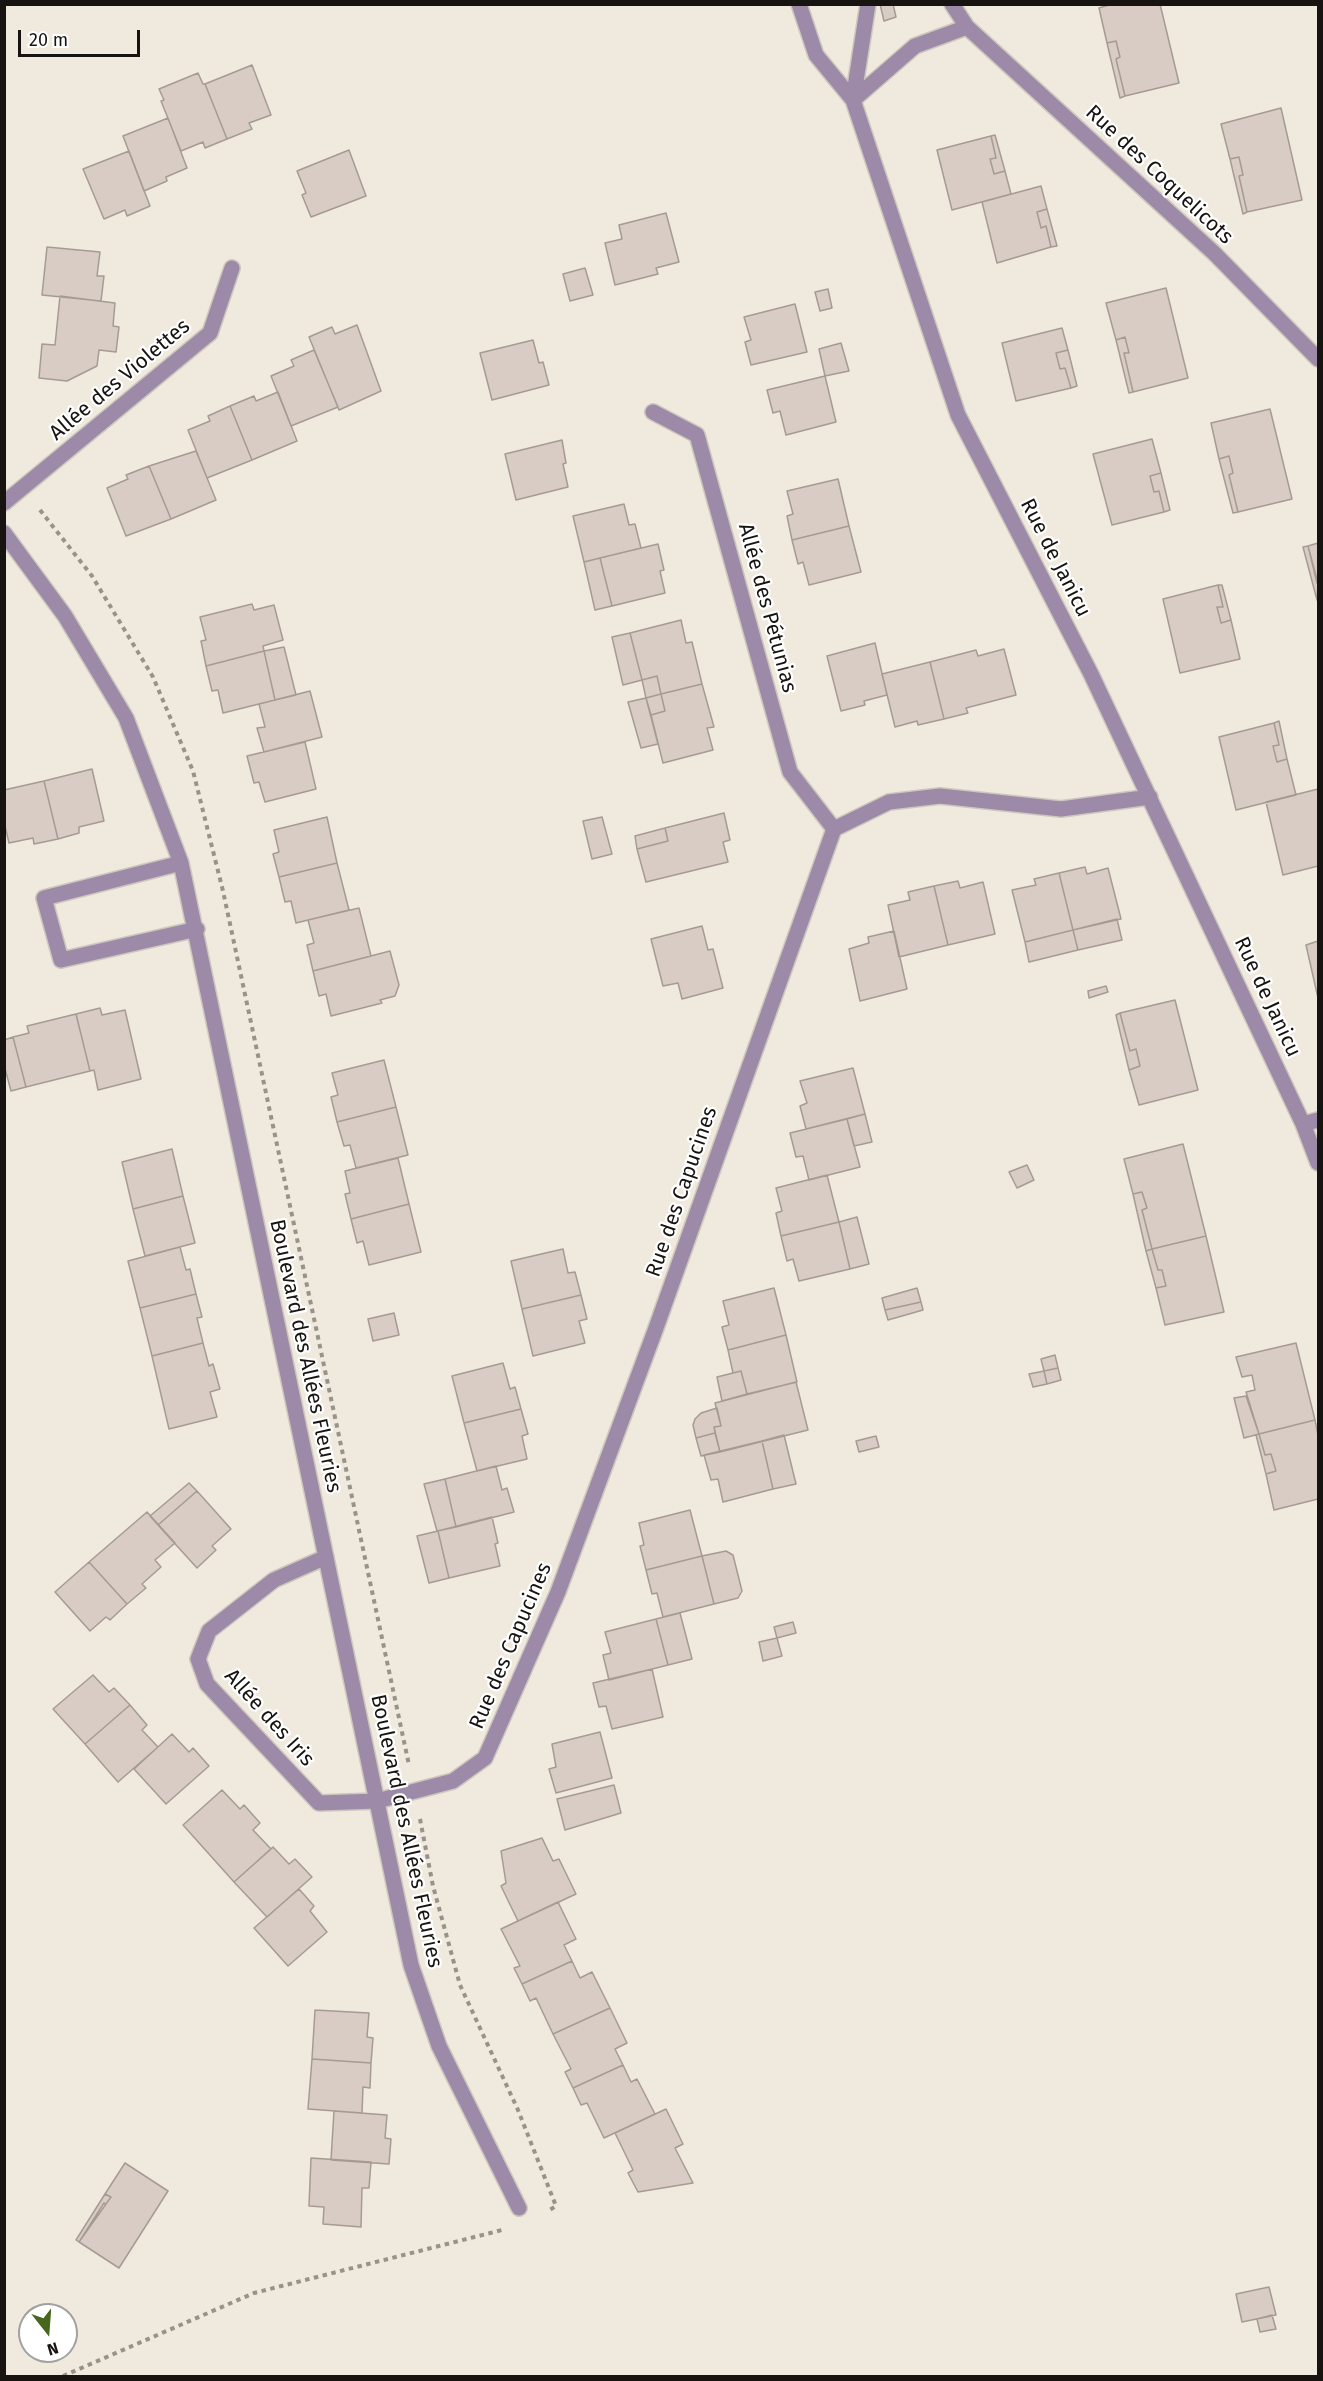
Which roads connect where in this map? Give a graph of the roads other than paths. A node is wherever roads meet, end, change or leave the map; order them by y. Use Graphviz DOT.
graph roads {
  1 [pos="799,4"];
  2 [pos="868,4"];
  3 [pos="952,4"];
  4 [pos="967,27"];
  5 [pos="854,100"];
  6 [pos="232,268"];
  7 [pos="1318,359"];
  8 [pos="653,412"];
  9 [pos="4,503"];
  10 [pos="4,532"];
  11 [pos="1150,797"];
  12 [pos="834,829"];
  13 [pos="181,863"];
  14 [pos="197,929"];
  15 [pos="1318,1120"];
  16 [pos="1303,1124"];
  17 [pos="1318,1163"];
  18 [pos="326,1557"];
  19 [pos="377,1801"];
  20 [pos="519,2208"];
  1 -- 5 [label="street, Rue de Janicu"];
  2 -- 5 [label="street"];
  3 -- 4 [label="street, Rue des Coquelicots"];
  4 -- 5 [label="street"];
  4 -- 7 [label="street, Rue des Coquelicots"];
  5 -- 11 [label="street, Rue de Janicu"];
  6 -- 9 [label="street, Allée des Violettes"];
  8 -- 12 [label="street, Allée des Pétunias"];
  10 -- 13 [label="street, Boulevard des Allées Fleuries"];
  11 -- 12 [label="street"];
  11 -- 16 [label="street, Rue de Janicu"];
  12 -- 19 [label="street, Rue des Capucines"];
  13 -- 14 [label="street, Boulevard des Allées Fleuries"];
  13 -- 14 [label="street"];
  14 -- 18 [label="street, Boulevard des Allées Fleuries"];
  15 -- 16 [label="street"];
  16 -- 17 [label="street, Rue de Janicu"];
  18 -- 19 [label="street, Boulevard des Allées Fleuries"];
  18 -- 19 [label="street, Allée des Iris"];
  19 -- 20 [label="street, Boulevard des Allées Fleuries"];
}
